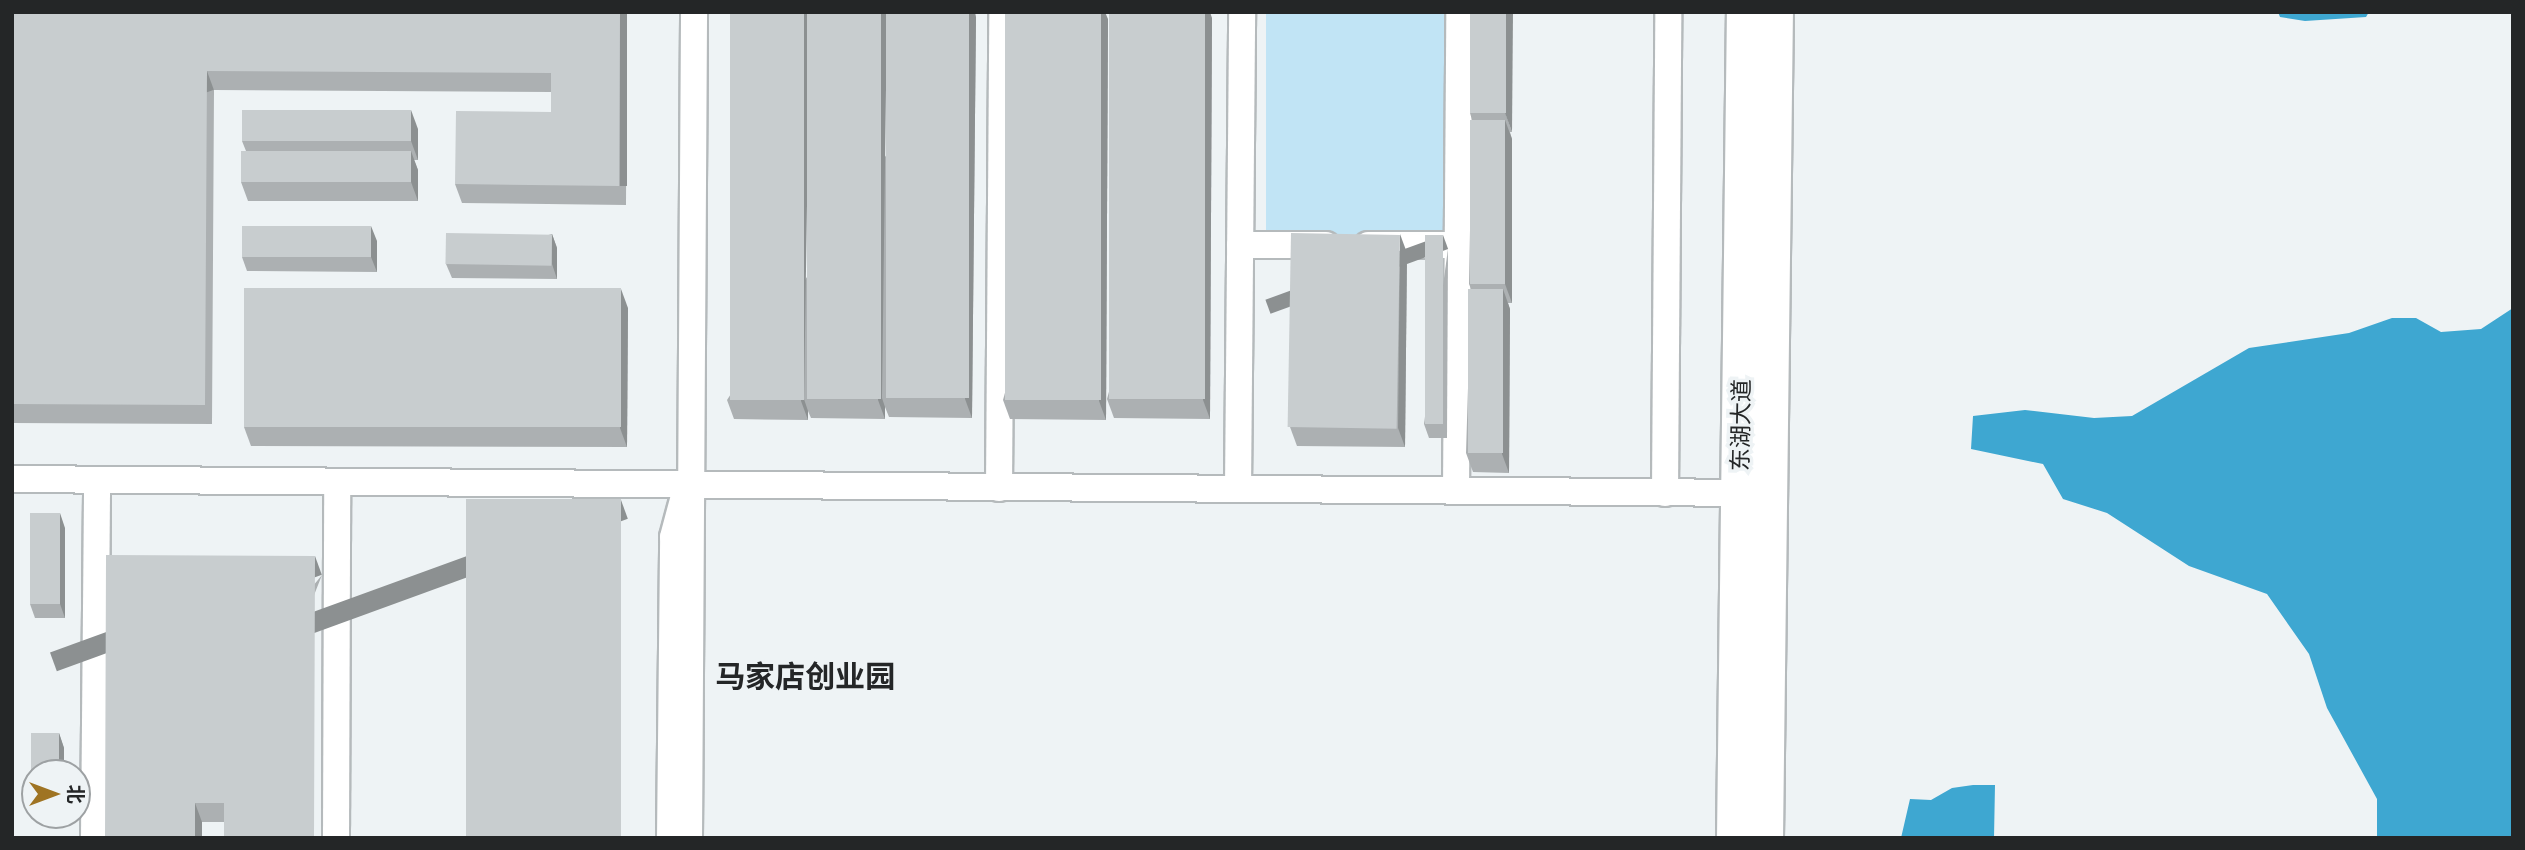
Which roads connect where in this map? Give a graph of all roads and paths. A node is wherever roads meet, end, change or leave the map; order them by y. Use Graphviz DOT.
graph roads {
  1 [pos="694,12"];
  2 [pos="1002,12"];
  3 [pos="1242,12"];
  4 [pos="1459,12"];
  5 [pos="1668,12"];
  6 [pos="1746,12"];
  7 [pos="1774,12"];
  8 [pos="1240,245"];
  9 [pos="1458,245"];
  10 [pos="12,479"];
  11 [pos="97,480"];
  12 [pos="337,482"];
  13 [pos="690,485"];
  14 [pos="999,488"];
  15 [pos="1238,489"];
  16 [pos="1457,491"];
  17 [pos="1665,492"];
  18 [pos="1740,493"];
  19 [pos="94,838"];
  20 [pos="335,838"];
  21 [pos="670,838"];
  22 [pos="689,838"];
  23 [pos="1736,838"];
  24 [pos="1764,838"];
  1 -- 13 [label="street"];
  2 -- 14 [label="street"];
  3 -- 8 [label="street"];
  4 -- 9 [label="street"];
  5 -- 17 [label="street"];
  6 -- 18 [label="highway, 东湖大道"];
  7 -- 24 [label="highway, 东湖大道"];
  8 -- 9 [label="street"];
  8 -- 15 [label="street"];
  9 -- 16 [label="street"];
  10 -- 11 [label="street"];
  11 -- 12 [label="street"];
  11 -- 19 [label="street"];
  12 -- 13 [label="street"];
  12 -- 20 [label="street"];
  13 -- 14 [label="street"];
  13 -- 21 [label="street"];
  13 -- 22 [label="street"];
  14 -- 15 [label="street"];
  15 -- 16 [label="street"];
  16 -- 17 [label="street"];
  17 -- 18 [label="street"];
  18 -- 23 [label="highway, 东湖大道"];
}
